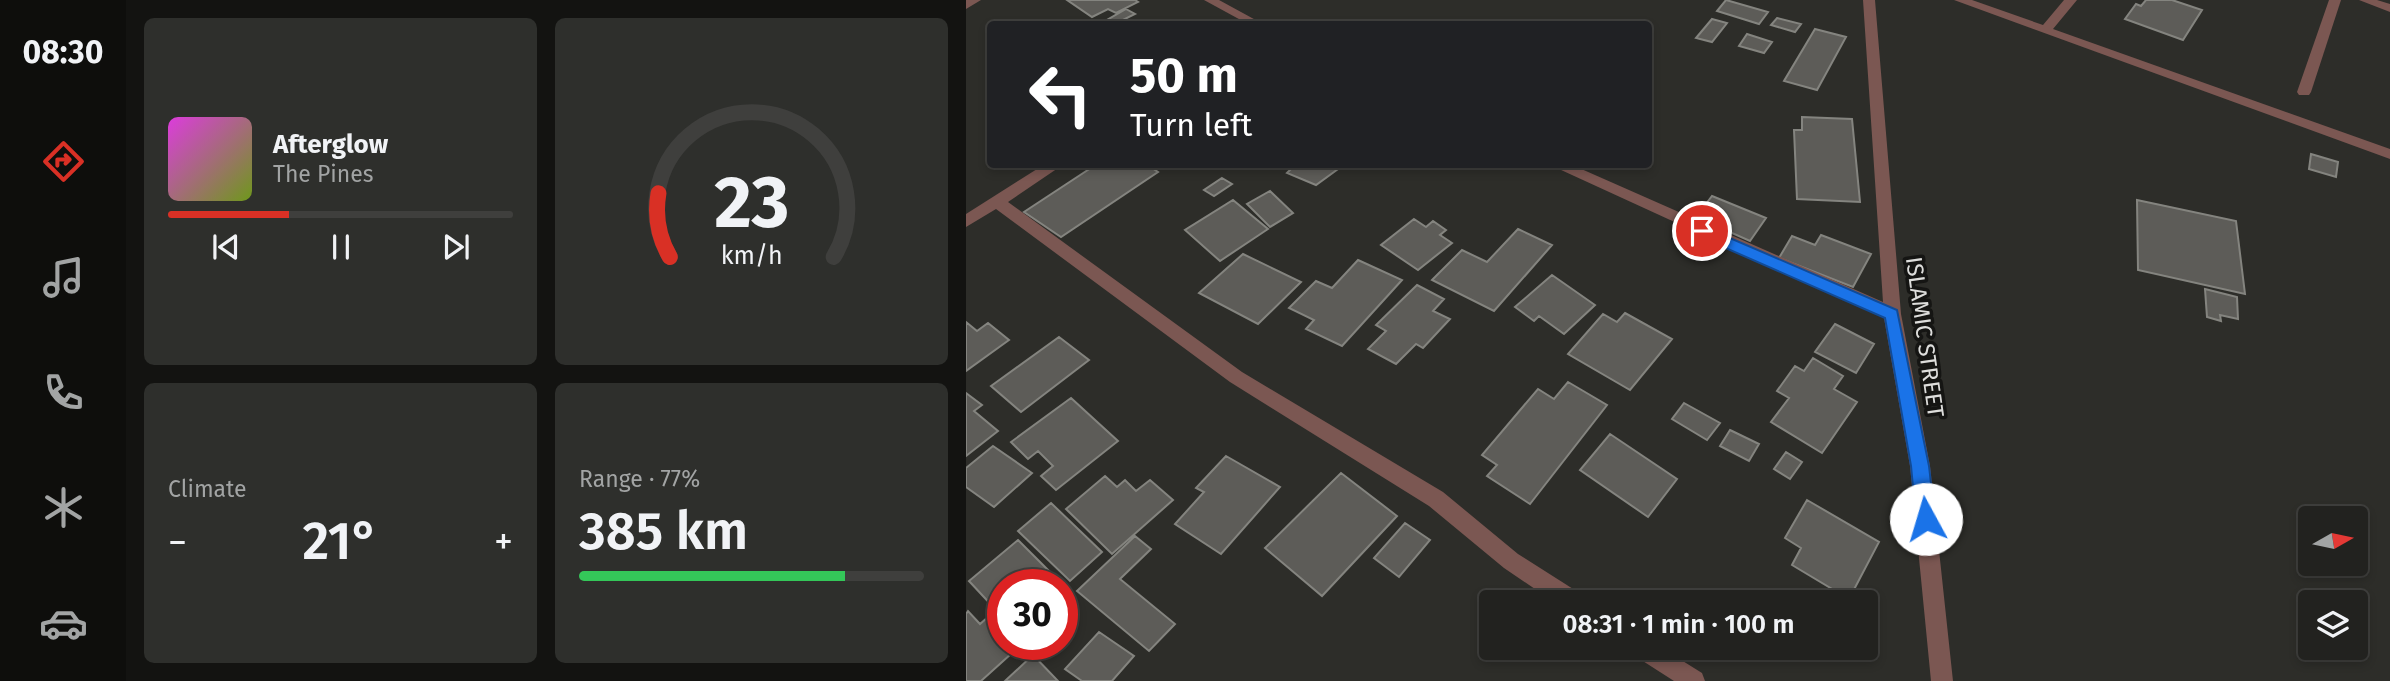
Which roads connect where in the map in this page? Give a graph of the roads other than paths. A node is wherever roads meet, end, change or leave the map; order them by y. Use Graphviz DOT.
graph roads {
  1 [pos="1210,0"];
  2 [pos="1869,0"];
  3 [pos="1960,0"];
  4 [pos="2071,0"];
  5 [pos="2335,0"];
  6 [pos="2365,0"];
  7 [pos="2390,8"];
  8 [pos="1251,21"];
  9 [pos="2046,30"];
  10 [pos="2304,92"];
  11 [pos="2390,155"];
  12 [pos="1051,168"];
  13 [pos="1564,168"];
  14 [pos="998,202"];
  15 [pos="966,221"];
  16 [pos="1892,314"];
  17 [pos="1555,590"];
  18 [pos="1662,660"];
  19 [pos="1694,681"];
  20 [pos="1942,681"];
  1 -- 8 [label="street"];
  2 -- 16 [label="street, ISLAMIC STREET"];
  3 -- 9 [label="street"];
  4 -- 9 [label="street"];
  5 -- 10 [label="street"];
  6 -- 7 [label="street"];
  9 -- 11 [label="street"];
  12 -- 14 [label="street"];
  13 -- 16 [label="street"];
  14 -- 15 [label="street"];
  14 -- 17 [label="street"];
  16 -- 20 [label="street, ISLAMIC STREET"];
  18 -- 19 [label="street"];
}
